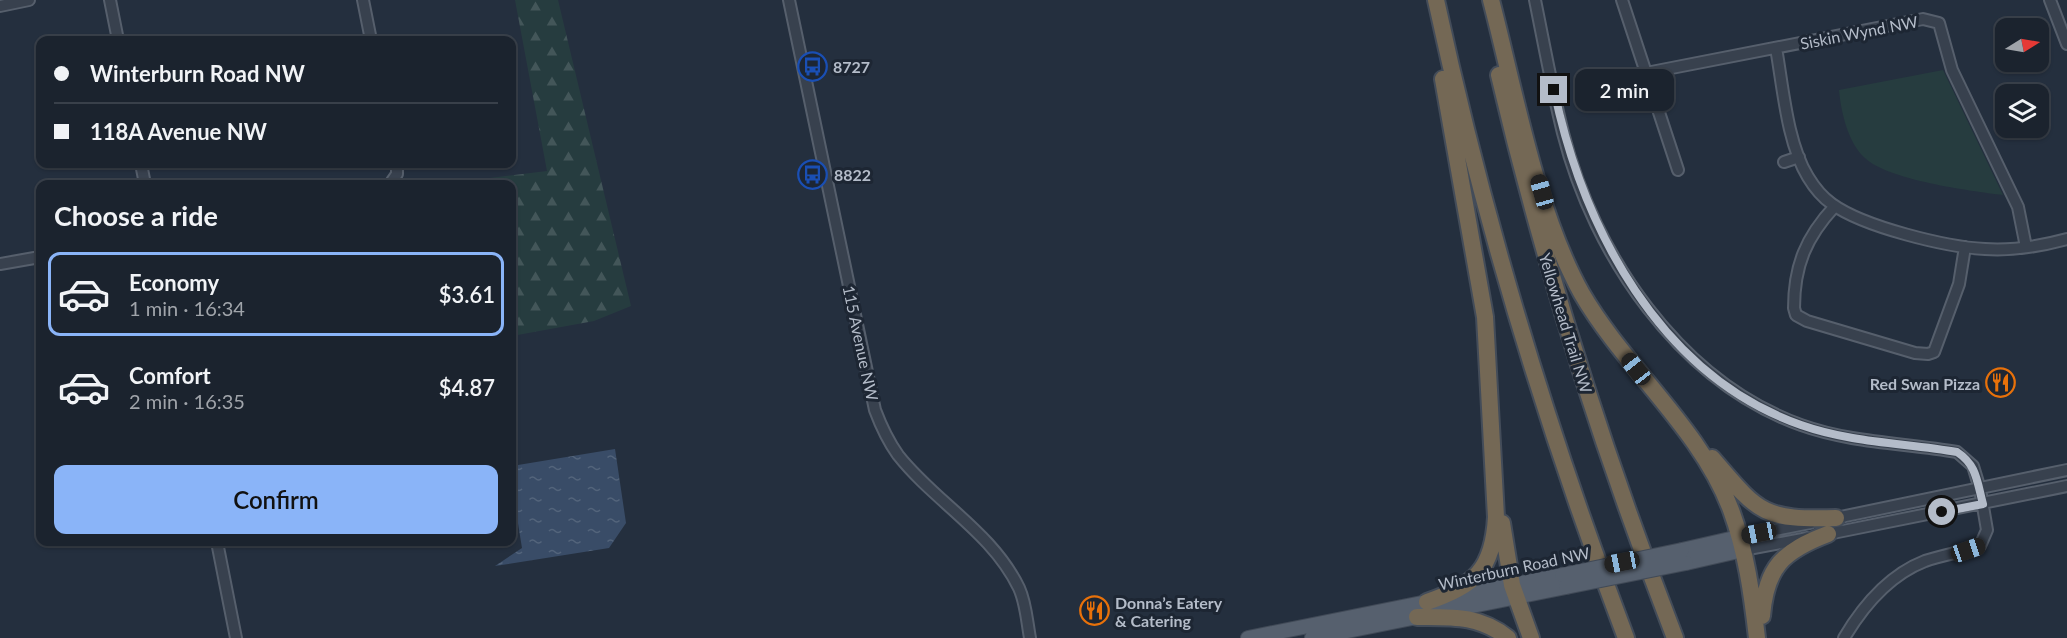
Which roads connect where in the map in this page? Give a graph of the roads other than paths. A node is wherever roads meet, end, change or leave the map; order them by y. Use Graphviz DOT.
graph roads {
  1 [pos="29,0"];
  2 [pos="110,0"];
  3 [pos="363,0"];
  4 [pos="789,0"];
  5 [pos="1429,0"];
  6 [pos="1436,0"];
  7 [pos="1483,0"];
  8 [pos="1491,0"];
  9 [pos="1535,0"];
  10 [pos="1622,0"];
  11 [pos="2050,0"];
  12 [pos="0,6"];
  13 [pos="117,36"];
  14 [pos="371,36"];
  15 [pos="2067,44"];
  16 [pos="1776,48"];
  17 [pos="1646,74"];
  18 [pos="1799,157"];
  19 [pos="1784,162"];
  20 [pos="1678,170"];
  21 [pos="1836,206"];
  22 [pos="2067,239"];
  23 [pos="1965,248"];
  24 [pos="2026,248"];
  25 [pos="36,258"];
  26 [pos="0,264"];
  27 [pos="1671,414"];
  28 [pos="2067,470"];
  29 [pos="1495,475"];
  30 [pos="2067,486"];
  31 [pos="1980,489"];
  32 [pos="1983,504"];
  33 [pos="1836,518"];
  34 [pos="1828,534"];
  35 [pos="1741,544"];
  36 [pos="218,546"];
  37 [pos="1513,590"];
  38 [pos="1427,602"];
  39 [pos="1417,617"];
  40 [pos="1269,636"];
  41 [pos="236,638"];
  42 [pos="1030,638"];
  43 [pos="1248,638"];
  44 [pos="1312,638"];
  45 [pos="1508,638"];
  46 [pos="1531,638"];
  47 [pos="1626,638"];
  48 [pos="1675,638"];
  49 [pos="1759,638"];
  50 [pos="1844,638"];
  1 -- 12 [label="street"];
  2 -- 13 [label="street"];
  3 -- 14 [label="street"];
  4 -- 42 [label="street, 115 Avenue NW"];
  5 -- 29 [label="highway"];
  6 -- 47 [label="highway"];
  7 -- 48 [label="highway, Yellowhead Trail NW"];
  8 -- 27 [label="highway"];
  9 -- 31 [label="street"];
  10 -- 17 [label="street"];
  11 -- 15 [label="street"];
  16 -- 17 [label="street, Siskin Wynd NW"];
  16 -- 18 [label="street"];
  16 -- 24 [label="street, Siskin Wynd NW"];
  17 -- 20 [label="street"];
  18 -- 19 [label="street"];
  18 -- 21 [label="street"];
  21 -- 23 [label="street"];
  21 -- 23 [label="street"];
  22 -- 24 [label="street"];
  23 -- 24 [label="street"];
  25 -- 26 [label="street"];
  27 -- 33 [label="highway"];
  27 -- 35 [label="highway"];
  28 -- 31 [label="street, Winterburn Road NW"];
  29 -- 37 [label="highway"];
  29 -- 38 [label="highway"];
  30 -- 32 [label="street, Winterburn Road NW"];
  31 -- 32 [label="street"];
  31 -- 33 [label="street, Winterburn Road NW"];
  32 -- 34 [label="street, Winterburn Road NW"];
  32 -- 50 [label="street"];
  33 -- 35 [label="street, Winterburn Road NW"];
  34 -- 35 [label="street, Winterburn Road NW"];
  34 -- 49 [label="highway"];
  35 -- 37 [label="main road, Winterburn Road NW, bridge"];
  35 -- 49 [label="highway"];
  36 -- 41 [label="street"];
  37 -- 38 [label="main road, Winterburn Road NW"];
  37 -- 39 [label="main road, Winterburn Road NW"];
  37 -- 46 [label="highway"];
  38 -- 40 [label="main road, Winterburn Road NW"];
  39 -- 44 [label="main road, Winterburn Road NW"];
  39 -- 45 [label="highway"];
  40 -- 43 [label="main road, Winterburn Road NW"];
}
